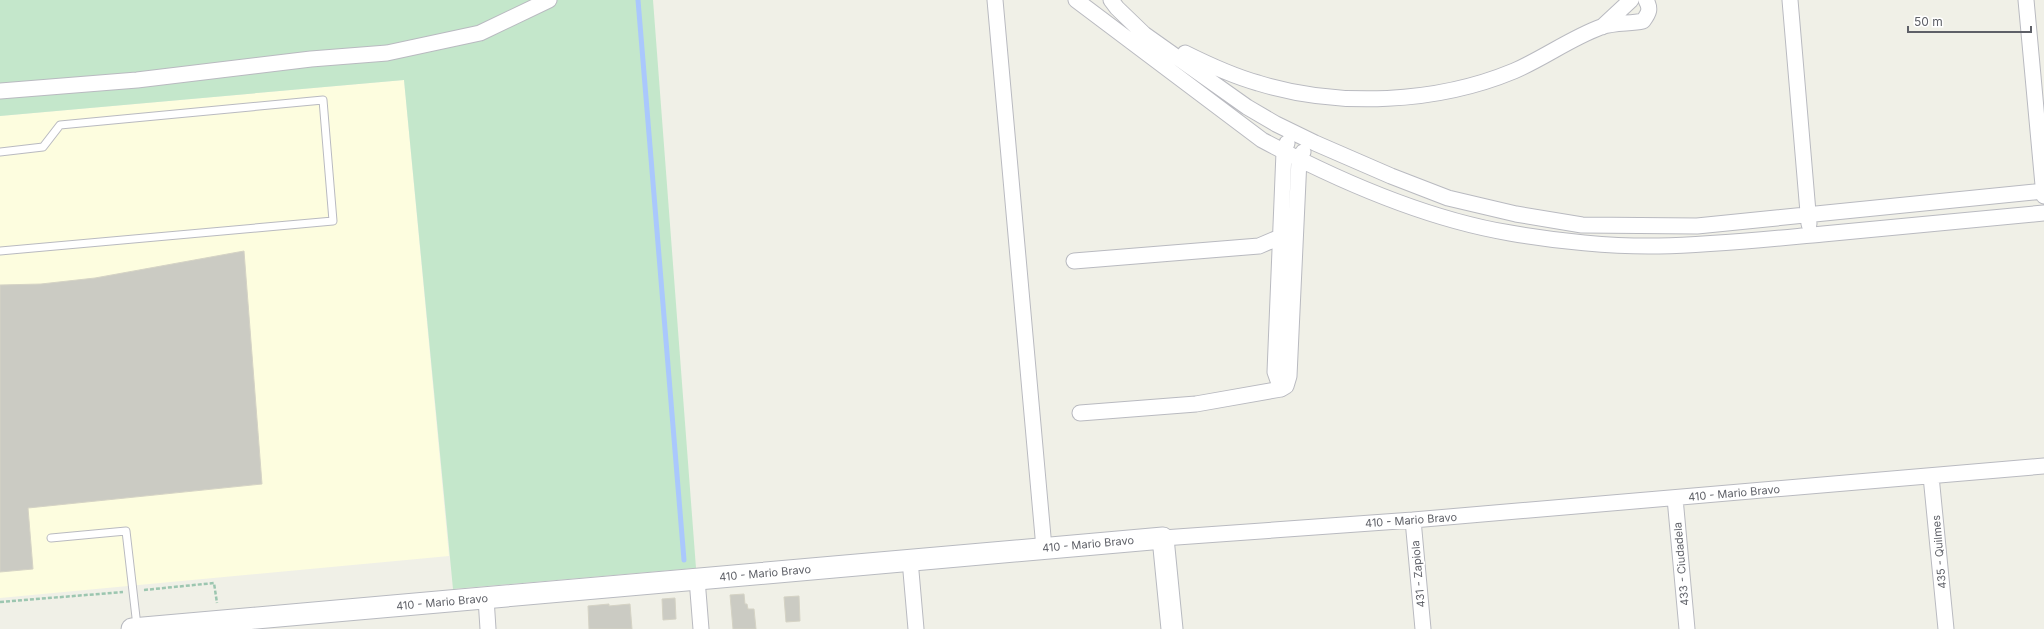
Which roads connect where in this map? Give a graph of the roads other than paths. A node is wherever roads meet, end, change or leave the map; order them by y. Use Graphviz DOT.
graph roads {
  1 [pos="549,0"];
  2 [pos="995,0"];
  3 [pos="1076,0"];
  4 [pos="1111,0"];
  5 [pos="1631,0"];
  6 [pos="1646,0"];
  7 [pos="1790,0"];
  8 [pos="2026,0"];
  9 [pos="1602,27"];
  10 [pos="1139,39"];
  11 [pos="0,91"];
  12 [pos="1291,131"];
  13 [pos="1308,140"];
  14 [pos="0,152"];
  15 [pos="1284,152"];
  16 [pos="1299,159"];
  17 [pos="2044,191"];
  18 [pos="2044,196"];
  19 [pos="2044,213"];
  20 [pos="1808,215"];
  21 [pos="1810,235"];
  22 [pos="1280,237"];
  23 [pos="1295,239"];
  24 [pos="0,251"];
  25 [pos="1074,261"];
  26 [pos="1281,388"];
  27 [pos="1080,413"];
  28 [pos="2044,466"];
  29 [pos="1932,476"];
  30 [pos="1675,498"];
  31 [pos="1413,520"];
  32 [pos="51,538"];
  33 [pos="1163,538"];
  34 [pos="1044,548"];
  35 [pos="910,560"];
  36 [pos="697,579"];
  37 [pos="486,598"];
  38 [pos="275,623"];
  39 [pos="137,628"];
  40 [pos="132,629"];
  41 [pos="488,629"];
  42 [pos="701,629"];
  43 [pos="916,629"];
  44 [pos="1172,629"];
  45 [pos="1423,629"];
  46 [pos="1687,629"];
  47 [pos="1946,629"];
  1 -- 11 [label="street"];
  2 -- 34 [label="street"];
  3 -- 10 [label="street"];
  4 -- 10 [label="street"];
  5 -- 9 [label="street"];
  6 -- 9 [label="street"];
  7 -- 20 [label="street"];
  8 -- 17 [label="street"];
  9 -- 10 [label="street"];
  10 -- 12 [label="street"];
  10 -- 15 [label="street"];
  12 -- 13 [label="street"];
  12 -- 15 [label="street"];
  13 -- 16 [label="street"];
  13 -- 20 [label="street"];
  14 -- 24 [label="lane"];
  15 -- 16 [label="street"];
  15 -- 22 [label="street"];
  16 -- 21 [label="street"];
  16 -- 23 [label="street"];
  17 -- 18 [label="street"];
  17 -- 20 [label="street"];
  19 -- 21 [label="street"];
  20 -- 21 [label="street"];
  22 -- 23 [label="street"];
  22 -- 25 [label="street"];
  22 -- 26 [label="street"];
  23 -- 26 [label="street"];
  26 -- 27 [label="street"];
  28 -- 29 [label="street, 410 - Mario Bravo"];
  29 -- 30 [label="street, 410 - Mario Bravo"];
  29 -- 47 [label="street, 435 - Quilmes"];
  30 -- 31 [label="street, 410 - Mario Bravo"];
  30 -- 46 [label="street, 433 - Ciudadela"];
  31 -- 33 [label="street, 410 - Mario Bravo"];
  31 -- 45 [label="street, 431 - Zapiola"];
  32 -- 39 [label="lane"];
  33 -- 34 [label="street, 410 - Mario Bravo"];
  33 -- 44 [label="street"];
  34 -- 35 [label="street, 410 - Mario Bravo"];
  35 -- 36 [label="street, 410 - Mario Bravo"];
  35 -- 43 [label="street"];
  36 -- 37 [label="street, 410 - Mario Bravo"];
  36 -- 42 [label="street"];
  37 -- 38 [label="street, 410 - Mario Bravo"];
  37 -- 41 [label="street"];
  38 -- 39 [label="street, 410 - Mario Bravo"];
  39 -- 40 [label="street, 410 - Mario Bravo"];
}
